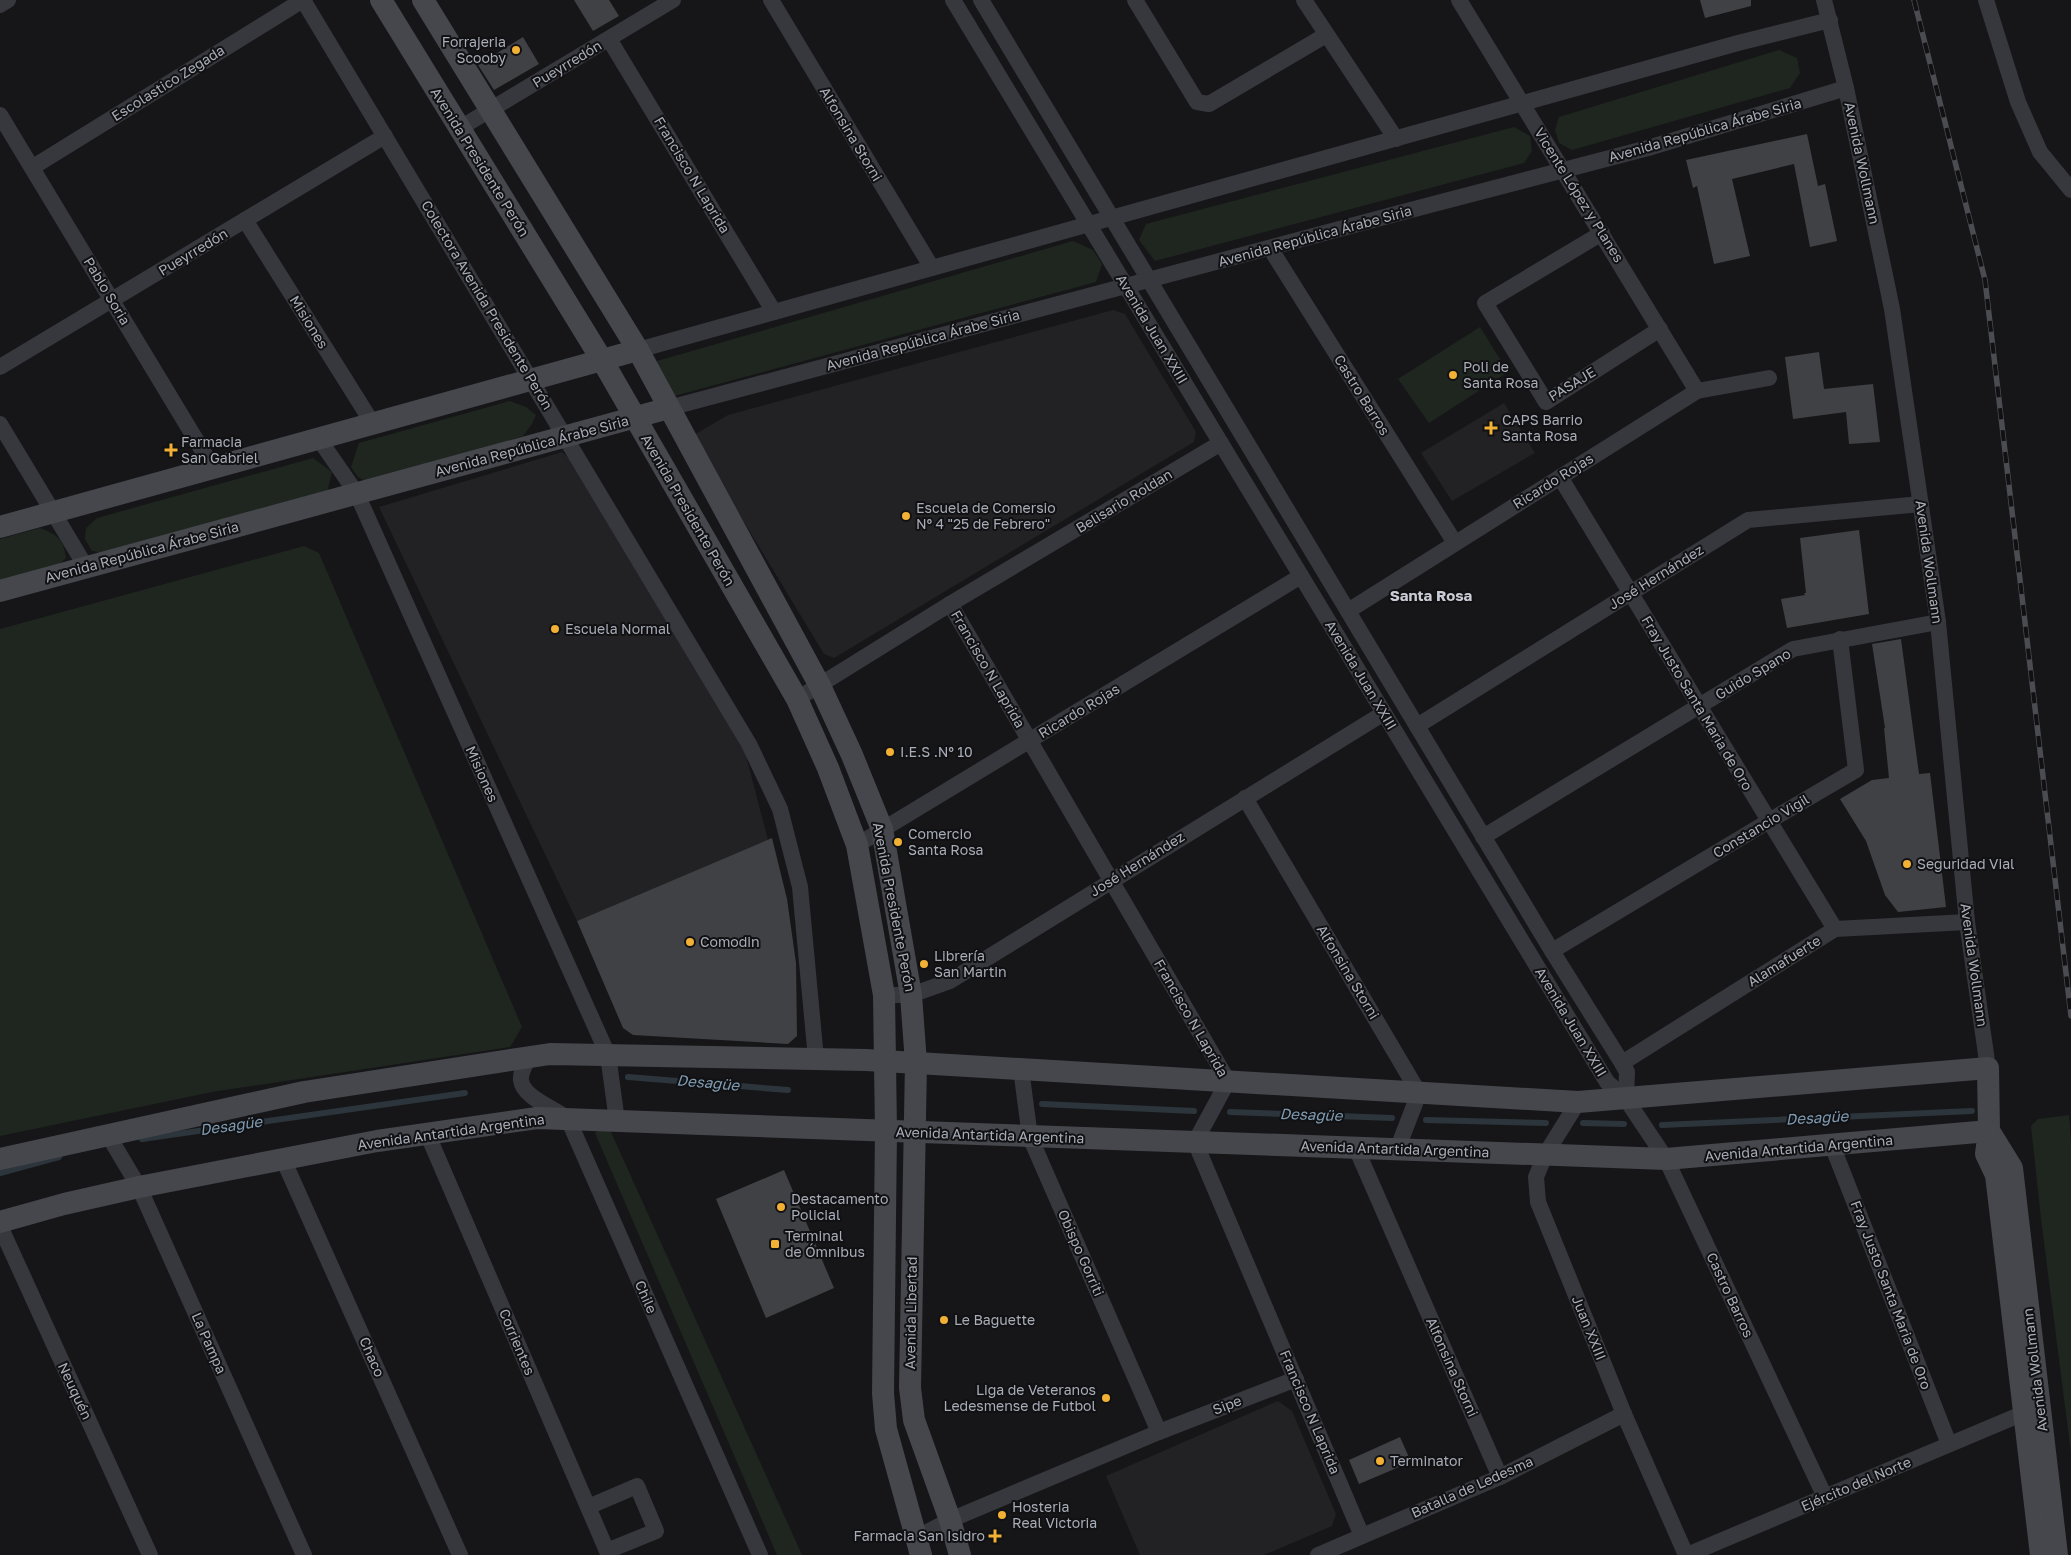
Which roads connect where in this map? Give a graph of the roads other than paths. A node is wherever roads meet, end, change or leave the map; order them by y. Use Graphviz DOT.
graph roads {
  1 [pos="8,0"];
  2 [pos="303,0"];
  3 [pos="381,0"];
  4 [pos="423,0"];
  5 [pos="674,0"];
  6 [pos="771,0"];
  7 [pos="952,0"];
  8 [pos="981,0"];
  9 [pos="1134,0"];
  10 [pos="1304,0"];
  11 [pos="1459,0"];
  12 [pos="1824,0"];
  13 [pos="1986,0"];
  14 [pos="0,5"];
  15 [pos="1830,20"];
  16 [pos="1326,35"];
  17 [pos="609,39"];
  18 [pos="1846,88"];
  19 [pos="1522,104"];
  20 [pos="490,110"];
  21 [pos="0,115"];
  22 [pos="460,128"];
  23 [pos="385,136"];
  24 [pos="1396,139"];
  25 [pos="33,167"];
  26 [pos="1564,170"];
  27 [pos="2071,190"];
  28 [pos="1112,218"];
  29 [pos="245,220"];
  30 [pos="1088,224"];
  31 [pos="1602,233"];
  32 [pos="1270,248"];
  33 [pos="932,268"];
  34 [pos="1149,280"];
  35 [pos="1126,286"];
  36 [pos="112,300"];
  37 [pos="774,312"];
  38 [pos="1660,329"];
  39 [pos="638,350"];
  40 [pos="602,360"];
  41 [pos="0,367"];
  42 [pos="1769,378"];
  43 [pos="532,380"];
  44 [pos="1698,391"];
  45 [pos="670,408"];
  46 [pos="635,418"];
  47 [pos="0,424"];
  48 [pos="373,424"];
  49 [pos="566,437"];
  50 [pos="319,439"];
  51 [pos="1221,443"];
  52 [pos="213,468"];
  53 [pos="1560,477"];
  54 [pos="357,494"];
  55 [pos="1921,504"];
  56 [pos="53,512"];
  57 [pos="0,527"];
  58 [pos="1455,543"];
  59 [pos="86,567"];
  60 [pos="1301,576"];
  61 [pos="0,591"];
  62 [pos="1630,593"];
  63 [pos="950,604"];
  64 [pos="1348,611"];
  65 [pos="1938,622"];
  66 [pos="1840,639"];
  67 [pos="820,686"];
  68 [pos="797,699"];
  69 [pos="1699,706"];
  70 [pos="1384,714"];
  71 [pos="1417,726"];
  72 [pos="1030,741"];
  73 [pos="1245,798"];
  74 [pos="1769,821"];
  75 [pos="882,830"];
  76 [pos="1483,836"];
  77 [pos="857,845"];
  78 [pos="1111,881"];
  79 [pos="1967,922"];
  80 [pos="1835,929"];
  81 [pos="1552,951"];
  82 [pos="884,995"];
  83 [pos="911,995"];
  84 [pos="608,1055"];
  85 [pos="529,1057"];
  86 [pos="816,1059"];
  87 [pos="885,1061"];
  88 [pos="916,1063"];
  89 [pos="1622,1063"];
  90 [pos="1988,1068"];
  91 [pos="1020,1069"];
  92 [pos="1228,1081"];
  93 [pos="1419,1093"];
  94 [pos="1626,1099"];
  95 [pos="1578,1102"];
  96 [pos="568,1119"];
  97 [pos="617,1121"];
  98 [pos="886,1131"];
  99 [pos="1989,1131"];
  100 [pos="915,1132"];
  101 [pos="427,1133"];
  102 [pos="108,1135"];
  103 [pos="1030,1136"];
  104 [pos="1195,1142"];
  105 [pos="1832,1145"];
  106 [pos="1356,1148"];
  107 [pos="1397,1150"];
  108 [pos="1545,1155"];
  109 [pos="0,1159"];
  110 [pos="283,1159"];
  111 [pos="1666,1159"];
  112 [pos="140,1187"];
  113 [pos="0,1222"];
  114 [pos="0,1226"];
  115 [pos="1296,1379"];
  116 [pos="2024,1413"];
  117 [pos="1624,1414"];
  118 [pos="1159,1432"];
  119 [pos="1949,1444"];
  120 [pos="1500,1477"];
  121 [pos="1825,1497"];
  122 [pos="588,1507"];
  123 [pos="950,1520"];
  124 [pos="1362,1536"];
  125 [pos="919,1547"];
  126 [pos="150,1555"];
  127 [pos="304,1555"];
  128 [pos="460,1555"];
  129 [pos="760,1555"];
  130 [pos="960,1555"];
  131 [pos="1318,1555"];
  132 [pos="1687,1555"];
  133 [pos="2041,1555"];
  134 [pos="2057,1555"];
  1 -- 14 [label="street"];
  2 -- 23 [label="street, Colectora Avenida Presidente Perón"];
  2 -- 25 [label="street, Escolastico Zegada"];
  3 -- 22 [label="street, Avenida Presidente Perón"];
  4 -- 20 [label="street, Avenida Presidente Perón"];
  5 -- 17 [label="street, Pueyrredón"];
  6 -- 33 [label="street, Alfonsina Storni"];
  7 -- 30 [label="street, Avenida Juan XXIII"];
  8 -- 28 [label="street, Avenida Juan XXIII"];
  9 -- 16 [label="street"];
  10 -- 16 [label="street"];
  11 -- 19 [label="street, Vicente López y Planes"];
  12 -- 15 [label="street, Avenida Wollmann"];
  13 -- 27 [label="street"];
  15 -- 18 [label="street, Avenida Wollmann"];
  15 -- 19 [label="street"];
  16 -- 24 [label="street"];
  17 -- 20 [label="street, Pueyrredón"];
  17 -- 37 [label="street, Francisco N Laprida"];
  18 -- 26 [label="street, Avenida República Árabe Siria"];
  18 -- 55 [label="street, Avenida Wollmann"];
  19 -- 24 [label="street"];
  19 -- 26 [label="street, Vicente López y Planes"];
  20 -- 22 [label="street, Pueyrredón"];
  20 -- 39 [label="street, Avenida Presidente Perón"];
  21 -- 25 [label="street, Pablo Soria"];
  22 -- 40 [label="street, Avenida Presidente Perón"];
  23 -- 29 [label="street, Pueyrredón"];
  23 -- 43 [label="street, Colectora Avenida Presidente Perón"];
  24 -- 28 [label="street"];
  25 -- 36 [label="street, Pablo Soria"];
  26 -- 31 [label="street, Vicente López y Planes"];
  26 -- 32 [label="street, Avenida República Árabe Siria"];
  28 -- 30 [label="street"];
  28 -- 34 [label="street, Avenida Juan XXIII"];
  29 -- 36 [label="street, Pueyrredón"];
  29 -- 48 [label="street, Misiones"];
  30 -- 33 [label="street"];
  30 -- 35 [label="street, Avenida Juan XXIII"];
  31 -- 38 [label="street, Vicente López y Planes"];
  31 -- 38 [label="street, PASAJE"];
  32 -- 34 [label="street, Avenida República Árabe Siria"];
  32 -- 58 [label="street, Castro Barros"];
  33 -- 37 [label="street"];
  34 -- 35 [label="street, Avenida República Árabe Siria"];
  34 -- 64 [label="street, Avenida Juan XXIII"];
  35 -- 45 [label="street, Avenida República Árabe Siria"];
  35 -- 51 [label="street, Avenida Juan XXIII"];
  36 -- 41 [label="street, Pueyrredón"];
  36 -- 52 [label="street, Pablo Soria"];
  37 -- 39 [label="street"];
  38 -- 44 [label="street, Vicente López y Planes"];
  39 -- 40 [label="street"];
  39 -- 45 [label="street, Avenida Presidente Perón"];
  40 -- 43 [label="street"];
  40 -- 46 [label="street, Avenida Presidente Perón"];
  42 -- 44 [label="street, Ricardo Rojas"];
  43 -- 48 [label="street"];
  43 -- 49 [label="street, Colectora Avenida Presidente Perón"];
  44 -- 53 [label="street, Ricardo Rojas"];
  45 -- 46 [label="street, Avenida República Árabe Siria"];
  45 -- 67 [label="street, Avenida Presidente Perón"];
  46 -- 49 [label="street, Avenida República Árabe Siria"];
  46 -- 68 [label="street, Avenida Presidente Perón"];
  47 -- 56 [label="street"];
  48 -- 50 [label="street"];
  49 -- 54 [label="street, Avenida República Árabe Siria"];
  49 -- 86 [label="street, Colectora Avenida Presidente Perón"];
  50 -- 52 [label="street"];
  50 -- 54 [label="street, Misiones"];
  51 -- 60 [label="street, Avenida Juan XXIII"];
  51 -- 63 [label="street, Belisario Roldan"];
  52 -- 56 [label="street"];
  53 -- 58 [label="street, Ricardo Rojas"];
  53 -- 62 [label="street, Fray Justo Santa Maria de Oro"];
  54 -- 59 [label="street, Avenida República Árabe Siria"];
  54 -- 84 [label="street, Misiones"];
  55 -- 62 [label="street, José Hernández"];
  55 -- 65 [label="street, Avenida Wollmann"];
  56 -- 57 [label="street"];
  56 -- 59 [label="street"];
  58 -- 64 [label="street, Ricardo Rojas"];
  59 -- 61 [label="street, Avenida República Árabe Siria"];
  60 -- 70 [label="street, Avenida Juan XXIII"];
  60 -- 72 [label="street, Ricardo Rojas"];
  62 -- 69 [label="street, Fray Justo Santa Maria de Oro"];
  62 -- 71 [label="street, José Hernández"];
  63 -- 67 [label="street, Belisario Roldan"];
  63 -- 72 [label="street, Francisco N Laprida"];
  64 -- 71 [label="street, Avenida Juan XXIII"];
  65 -- 66 [label="street, Guido Spano"];
  65 -- 79 [label="street, Avenida Wollmann"];
  66 -- 69 [label="street, Guido Spano"];
  66 -- 74 [label="street, Constancio Vigil"];
  67 -- 68 [label="street, Belisario Roldan"];
  67 -- 75 [label="street, Avenida Presidente Perón"];
  68 -- 77 [label="street, Avenida Presidente Perón"];
  69 -- 74 [label="street, Fray Justo Santa Maria de Oro"];
  69 -- 76 [label="street, Guido Spano"];
  70 -- 73 [label="street, José Hernández"];
  70 -- 94 [label="street, Avenida Juan XXIII"];
  71 -- 76 [label="street, Avenida Juan XXIII"];
  72 -- 75 [label="street, Ricardo Rojas"];
  72 -- 78 [label="street, Francisco N Laprida"];
  73 -- 78 [label="street, José Hernández"];
  73 -- 93 [label="street, Alfonsina Storni"];
  74 -- 80 [label="street, Fray Justo Santa Maria de Oro"];
  74 -- 81 [label="street, Constancio Vigil"];
  75 -- 77 [label="street, Ricardo Rojas"];
  75 -- 83 [label="street, Avenida Presidente Perón"];
  76 -- 81 [label="street, Avenida Juan XXIII"];
  77 -- 82 [label="street, Avenida Presidente Perón"];
  78 -- 83 [label="street, José Hernández"];
  78 -- 92 [label="street, Francisco N Laprida"];
  79 -- 80 [label="street, Alamafuerte"];
  79 -- 90 [label="street, Avenida Wollmann"];
  80 -- 89 [label="street, Alamafuerte"];
  81 -- 89 [label="street, Avenida Juan XXIII"];
  82 -- 83 [label="street, José Hernández"];
  82 -- 87 [label="street, Avenida Presidente Perón"];
  83 -- 88 [label="street, Avenida Presidente Perón"];
  84 -- 85 [label="street"];
  84 -- 86 [label="street"];
  84 -- 97 [label="street, Misiones"];
  85 -- 96 [label="street"];
  85 -- 102 [label="street"];
  86 -- 87 [label="street"];
  87 -- 88 [label="street"];
  87 -- 98 [label="street, Avenida Libertad"];
  88 -- 91 [label="street"];
  88 -- 100 [label="street, Avenida Libertad"];
  89 -- 94 [label="street, Avenida Juan XXIII"];
  90 -- 94 [label="street"];
  90 -- 99 [label="street, Avenida Wollmann"];
  91 -- 92 [label="street"];
  91 -- 103 [label="street, Obispo Gorriti"];
  92 -- 93 [label="street"];
  92 -- 104 [label="street, Francisco N Laprida"];
  93 -- 95 [label="street"];
  93 -- 107 [label="street"];
  94 -- 95 [label="street"];
  94 -- 111 [label="street, Castro Barros"];
  95 -- 108 [label="street, Juan XXIII"];
  96 -- 97 [label="street, Avenida Antartida Argentina"];
  96 -- 101 [label="street, Avenida Antartida Argentina"];
  96 -- 129 [label="street, Chile"];
  97 -- 98 [label="street, Avenida Antartida Argentina"];
  98 -- 100 [label="street, Avenida Antartida Argentina"];
  98 -- 125 [label="street, Avenida Libertad"];
  99 -- 105 [label="street, Avenida Antartida Argentina"];
  99 -- 116 [label="street, Avenida Wollmann"];
  99 -- 134 [label="street, Avenida Wollmann"];
  100 -- 103 [label="street, Avenida Antartida Argentina"];
  100 -- 123 [label="street, Avenida Libertad"];
  101 -- 110 [label="street, Avenida Antartida Argentina"];
  101 -- 122 [label="street, Corrientes"];
  102 -- 109 [label="street"];
  102 -- 112 [label="street, La Pampa"];
  103 -- 104 [label="street, Avenida Antartida Argentina"];
  103 -- 118 [label="street, Obispo Gorriti"];
  104 -- 106 [label="street, Avenida Antartida Argentina"];
  104 -- 115 [label="street, Francisco N Laprida"];
  105 -- 111 [label="street, Avenida Antartida Argentina"];
  105 -- 119 [label="street, Fray Justo Santa Maria de Oro"];
  106 -- 107 [label="street, Avenida Antartida Argentina"];
  106 -- 120 [label="street, Alfonsina Storni"];
  107 -- 108 [label="street, Avenida Antartida Argentina"];
  108 -- 111 [label="street, Avenida Antartida Argentina"];
  108 -- 117 [label="street, Juan XXIII"];
  110 -- 112 [label="street, Avenida Antartida Argentina"];
  110 -- 128 [label="street, Chaco"];
  111 -- 121 [label="street, Castro Barros"];
  112 -- 113 [label="street, Avenida Antartida Argentina"];
  112 -- 127 [label="street, La Pampa"];
  114 -- 126 [label="street, Neuquén"];
  115 -- 118 [label="street, Sipe"];
  115 -- 124 [label="street, Francisco N Laprida"];
  116 -- 119 [label="street, Ejército del Norte"];
  116 -- 133 [label="street, Avenida Wollmann"];
  117 -- 120 [label="street, Batalla de Ledesma"];
  117 -- 132 [label="street, Juan XXIII"];
  118 -- 123 [label="street, Sipe"];
  119 -- 121 [label="street, Ejército del Norte"];
  120 -- 124 [label="street, Batalla de Ledesma"];
  121 -- 132 [label="street, Ejército del Norte"];
  122 -- 122 [label="street, Corrientes"];
  123 -- 125 [label="street, Sipe"];
  123 -- 130 [label="street, Avenida Libertad"];
  124 -- 131 [label="street, Batalla de Ledesma"];
}
